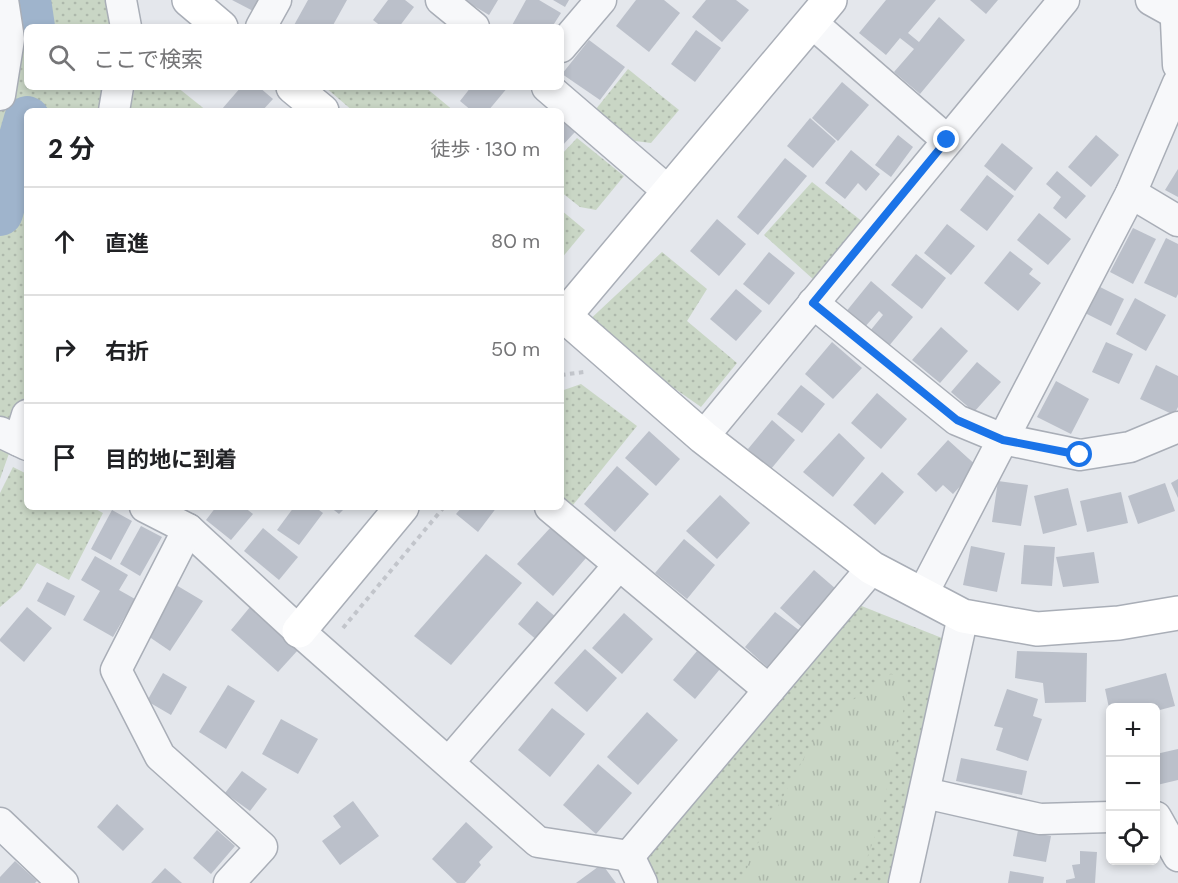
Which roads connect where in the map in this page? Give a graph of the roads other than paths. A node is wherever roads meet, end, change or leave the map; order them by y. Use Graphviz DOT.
graph roads {
  1 [pos="3,0"];
  2 [pos="121,0"];
  3 [pos="189,0"];
  4 [pos="276,0"];
  5 [pos="441,0"];
  6 [pos="601,0"];
  7 [pos="1064,0"];
  8 [pos="1151,0"];
  9 [pos="1177,10"];
  10 [pos="821,11"];
  11 [pos="125,24"];
  12 [pos="217,24"];
  13 [pos="263,24"];
  14 [pos="470,24"];
  15 [pos="564,43"];
  16 [pos="1178,66"];
  17 [pos="1178,83"];
  18 [pos="118,90"];
  19 [pos="550,90"];
  20 [pos="0,95"];
  21 [pos="114,108"];
  22 [pos="947,140"];
  23 [pos="668,191"];
  24 [pos="1131,193"];
  25 [pos="1178,221"];
  26 [pos="813,303"];
  27 [pos="564,314"];
  28 [pos="564,318"];
  29 [pos="1178,427"];
  30 [pos="703,437"];
  31 [pos="1003,440"];
  32 [pos="152,510"];
  33 [pos="400,510"];
  34 [pos="554,510"];
  35 [pos="188,529"];
  36 [pos="619,565"];
  37 [pos="872,568"];
  38 [pos="922,595"];
  39 [pos="1178,613"];
  40 [pos="963,616"];
  41 [pos="299,631"];
  42 [pos="769,690"];
  43 [pos="448,762"];
  44 [pos="925,793"];
  45 [pos="1178,811"];
  46 [pos="1160,815"];
  47 [pos="1106,817"];
  48 [pos="0,823"];
  49 [pos="1160,825"];
  50 [pos="629,856"];
  51 [pos="1178,856"];
  52 [pos="63,883"];
  53 [pos="229,883"];
  54 [pos="642,883"];
  55 [pos="904,883"];
  1 -- 20 [label="street"];
  2 -- 11 [label="street"];
  3 -- 12 [label="street"];
  4 -- 13 [label="street"];
  5 -- 14 [label="street"];
  6 -- 15 [label="street"];
  7 -- 22 [label="street"];
  8 -- 9 [label="street"];
  9 -- 16 [label="street"];
  10 -- 22 [label="street"];
  10 -- 23 [label="street"];
  17 -- 24 [label="street"];
  18 -- 21 [label="street"];
  19 -- 23 [label="street"];
  22 -- 26 [label="street"];
  23 -- 27 [label="street"];
  24 -- 25 [label="street"];
  24 -- 31 [label="street"];
  26 -- 30 [label="street"];
  26 -- 31 [label="street"];
  28 -- 30 [label="street"];
  29 -- 31 [label="street"];
  30 -- 37 [label="street"];
  31 -- 38 [label="street"];
  32 -- 35 [label="street"];
  33 -- 41 [label="street"];
  34 -- 36 [label="street"];
  35 -- 41 [label="street"];
  35 -- 53 [label="street"];
  36 -- 42 [label="street"];
  36 -- 43 [label="street"];
  37 -- 38 [label="street"];
  37 -- 42 [label="street"];
  38 -- 40 [label="street"];
  39 -- 40 [label="street"];
  40 -- 44 [label="street"];
  41 -- 43 [label="street"];
  42 -- 50 [label="street"];
  43 -- 50 [label="street"];
  44 -- 47 [label="street"];
  44 -- 55 [label="street"];
  45 -- 46 [label="street"];
  48 -- 52 [label="street"];
  49 -- 51 [label="street"];
  50 -- 54 [label="street"];
}
